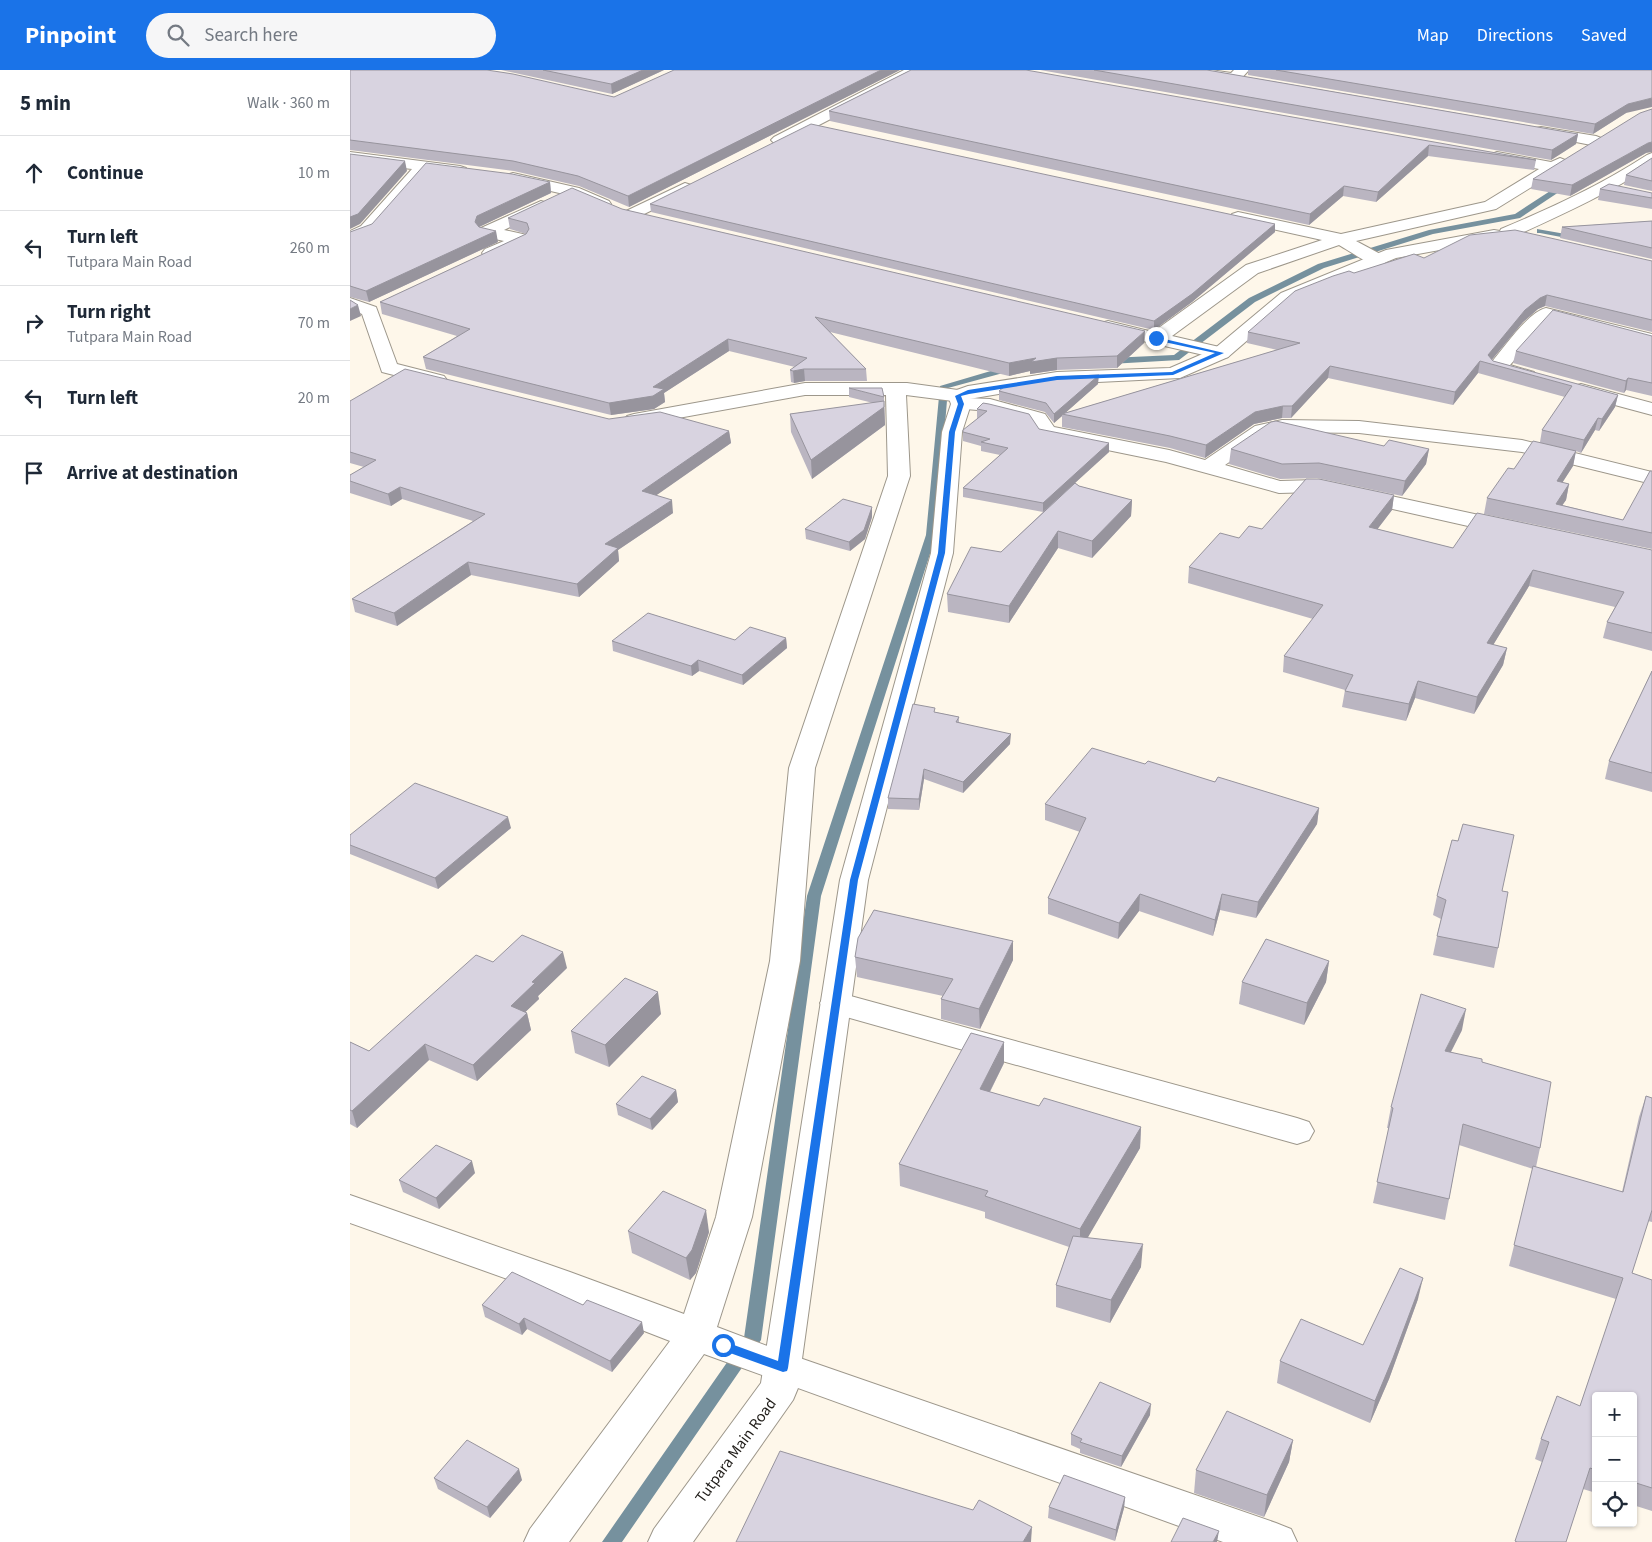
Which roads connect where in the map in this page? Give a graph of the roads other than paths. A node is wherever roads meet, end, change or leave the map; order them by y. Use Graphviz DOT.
graph roads {
  1 [pos="915,70"];
  2 [pos="1186,70"];
  3 [pos="1238,74"];
  4 [pos="1253,81"];
  5 [pos="811,124"];
  6 [pos="831,128"];
  7 [pos="1528,129"];
  8 [pos="1610,132"];
  9 [pos="1596,141"];
  10 [pos="764,148"];
  11 [pos="1485,155"];
  12 [pos="350,158"];
  13 [pos="1652,158"];
  14 [pos="423,166"];
  15 [pos="1554,167"];
  16 [pos="477,173"];
  17 [pos="495,176"];
  18 [pos="697,182"];
  19 [pos="1605,188"];
  20 [pos="573,191"];
  21 [pos="1624,192"];
  22 [pos="1226,214"];
  23 [pos="630,215"];
  24 [pos="658,221"];
  25 [pos="1507,233"];
  26 [pos="350,237"];
  27 [pos="1341,239"];
  28 [pos="1546,242"];
  29 [pos="1370,255"];
  30 [pos="476,260"];
  31 [pos="388,302"];
  32 [pos="350,303"];
  33 [pos="370,311"];
  34 [pos="1088,322"];
  35 [pos="1162,340"];
  36 [pos="1652,340"];
  37 [pos="1214,351"];
  38 [pos="452,384"];
  39 [pos="902,390"];
  40 [pos="960,400"];
  41 [pos="1652,409"];
  42 [pos="620,422"];
  43 [pos="1208,467"];
  44 [pos="1652,478"];
  45 [pos="1528,532"];
  46 [pos="836,1003"];
  47 [pos="1297,1131"];
  48 [pos="350,1209"];
  49 [pos="740,1351"];
  50 [pos="545,1542"];
  51 [pos="669,1542"];
  52 [pos="1276,1542"];
  1 -- 5 [label="street"];
  2 -- 3 [label="street"];
  3 -- 4 [label="street"];
  5 -- 6 [label="street"];
  5 -- 10 [label="street"];
  7 -- 9 [label="street"];
  8 -- 9 [label="street"];
  9 -- 15 [label="street"];
  11 -- 15 [label="street"];
  12 -- 14 [label="street"];
  13 -- 19 [label="street"];
  14 -- 16 [label="street"];
  14 -- 26 [label="street"];
  15 -- 27 [label="street"];
  17 -- 20 [label="street"];
  18 -- 23 [label="street"];
  19 -- 21 [label="street"];
  19 -- 25 [label="street"];
  20 -- 23 [label="street"];
  20 -- 30 [label="street"];
  22 -- 27 [label="street"];
  23 -- 24 [label="street"];
  25 -- 28 [label="street"];
  25 -- 29 [label="street"];
  27 -- 29 [label="street"];
  27 -- 35 [label="street"];
  29 -- 37 [label="street"];
  31 -- 33 [label="street"];
  32 -- 33 [label="street"];
  33 -- 38 [label="street"];
  34 -- 35 [label="street"];
  35 -- 37 [label="street"];
  36 -- 41 [label="street"];
  37 -- 40 [label="street"];
  39 -- 40 [label="street"];
  39 -- 42 [label="street"];
  39 -- 49 [label="street"];
  40 -- 43 [label="street"];
  40 -- 46 [label="street, Tutpara Main Road"];
  43 -- 44 [label="street"];
  43 -- 45 [label="street"];
  46 -- 47 [label="street"];
  46 -- 49 [label="street, Tutpara Main Road"];
  48 -- 49 [label="street"];
  49 -- 50 [label="street"];
  49 -- 51 [label="street, Tutpara Main Road"];
  49 -- 52 [label="street"];
}
